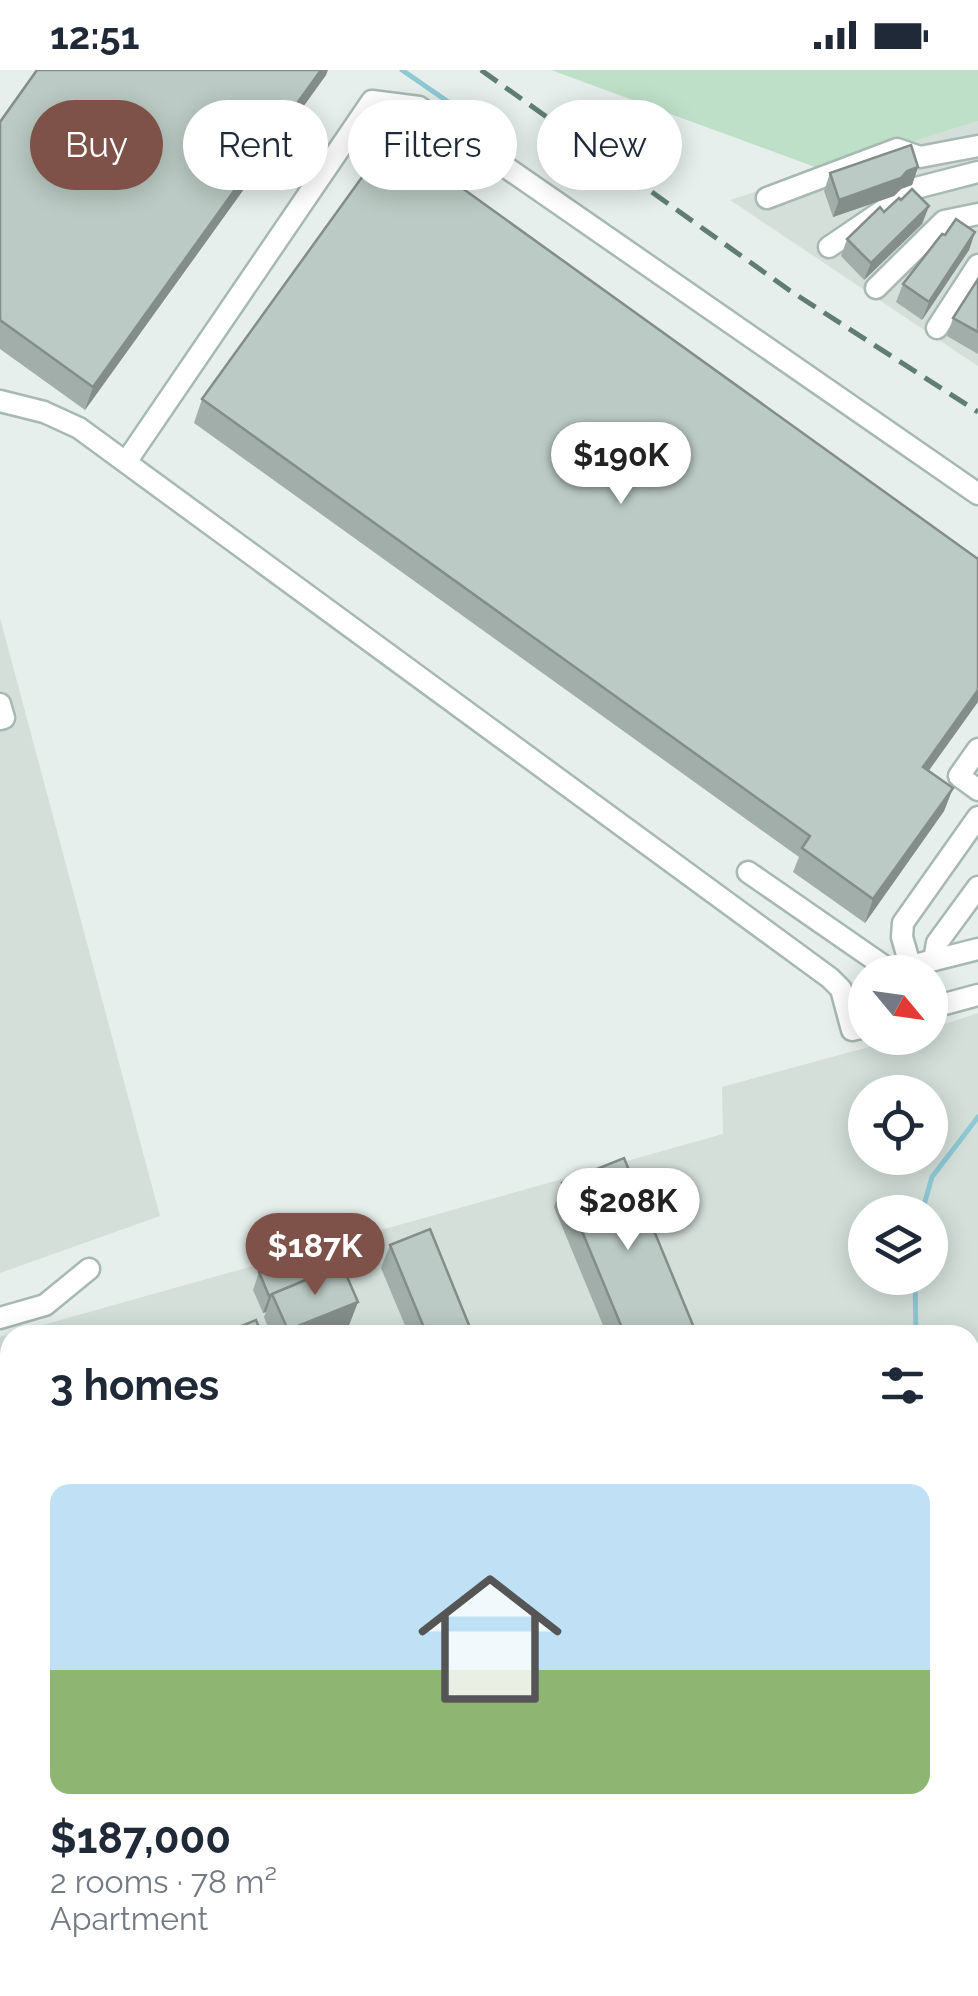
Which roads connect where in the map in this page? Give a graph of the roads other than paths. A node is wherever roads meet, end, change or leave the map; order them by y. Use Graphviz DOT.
graph roads {
  1 [pos="978,146"];
  2 [pos="978,172"];
  3 [pos="768,198"];
  4 [pos="978,214"];
  5 [pos="828,247"];
  6 [pos="978,265"];
  7 [pos="876,288"];
  8 [pos="937,328"];
  9 [pos="0,401"];
  10 [pos="126,462"];
  11 [pos="978,494"];
  12 [pos="0,704"];
  13 [pos="0,719"];
  14 [pos="978,749"];
  15 [pos="978,790"];
  16 [pos="978,817"];
  17 [pos="748,872"];
  18 [pos="978,887"];
  19 [pos="978,948"];
  20 [pos="868,955"];
  21 [pos="907,955"];
  22 [pos="935,955"];
  23 [pos="948,956"];
  24 [pos="978,995"];
  25 [pos="948,1003"];
  26 [pos="848,1015"];
  27 [pos="89,1269"];
  28 [pos="0,1318"];
  1 -- 3 [label="street"];
  2 -- 5 [label="street"];
  4 -- 7 [label="street"];
  6 -- 8 [label="street"];
  9 -- 10 [label="street"];
  10 -- 11 [label="street"];
  10 -- 26 [label="street"];
  12 -- 13 [label="street"];
  14 -- 15 [label="street"];
  16 -- 21 [label="street"];
  17 -- 20 [label="street"];
  18 -- 22 [label="street"];
  19 -- 23 [label="street"];
  24 -- 25 [label="street"];
  27 -- 28 [label="street"];
}
